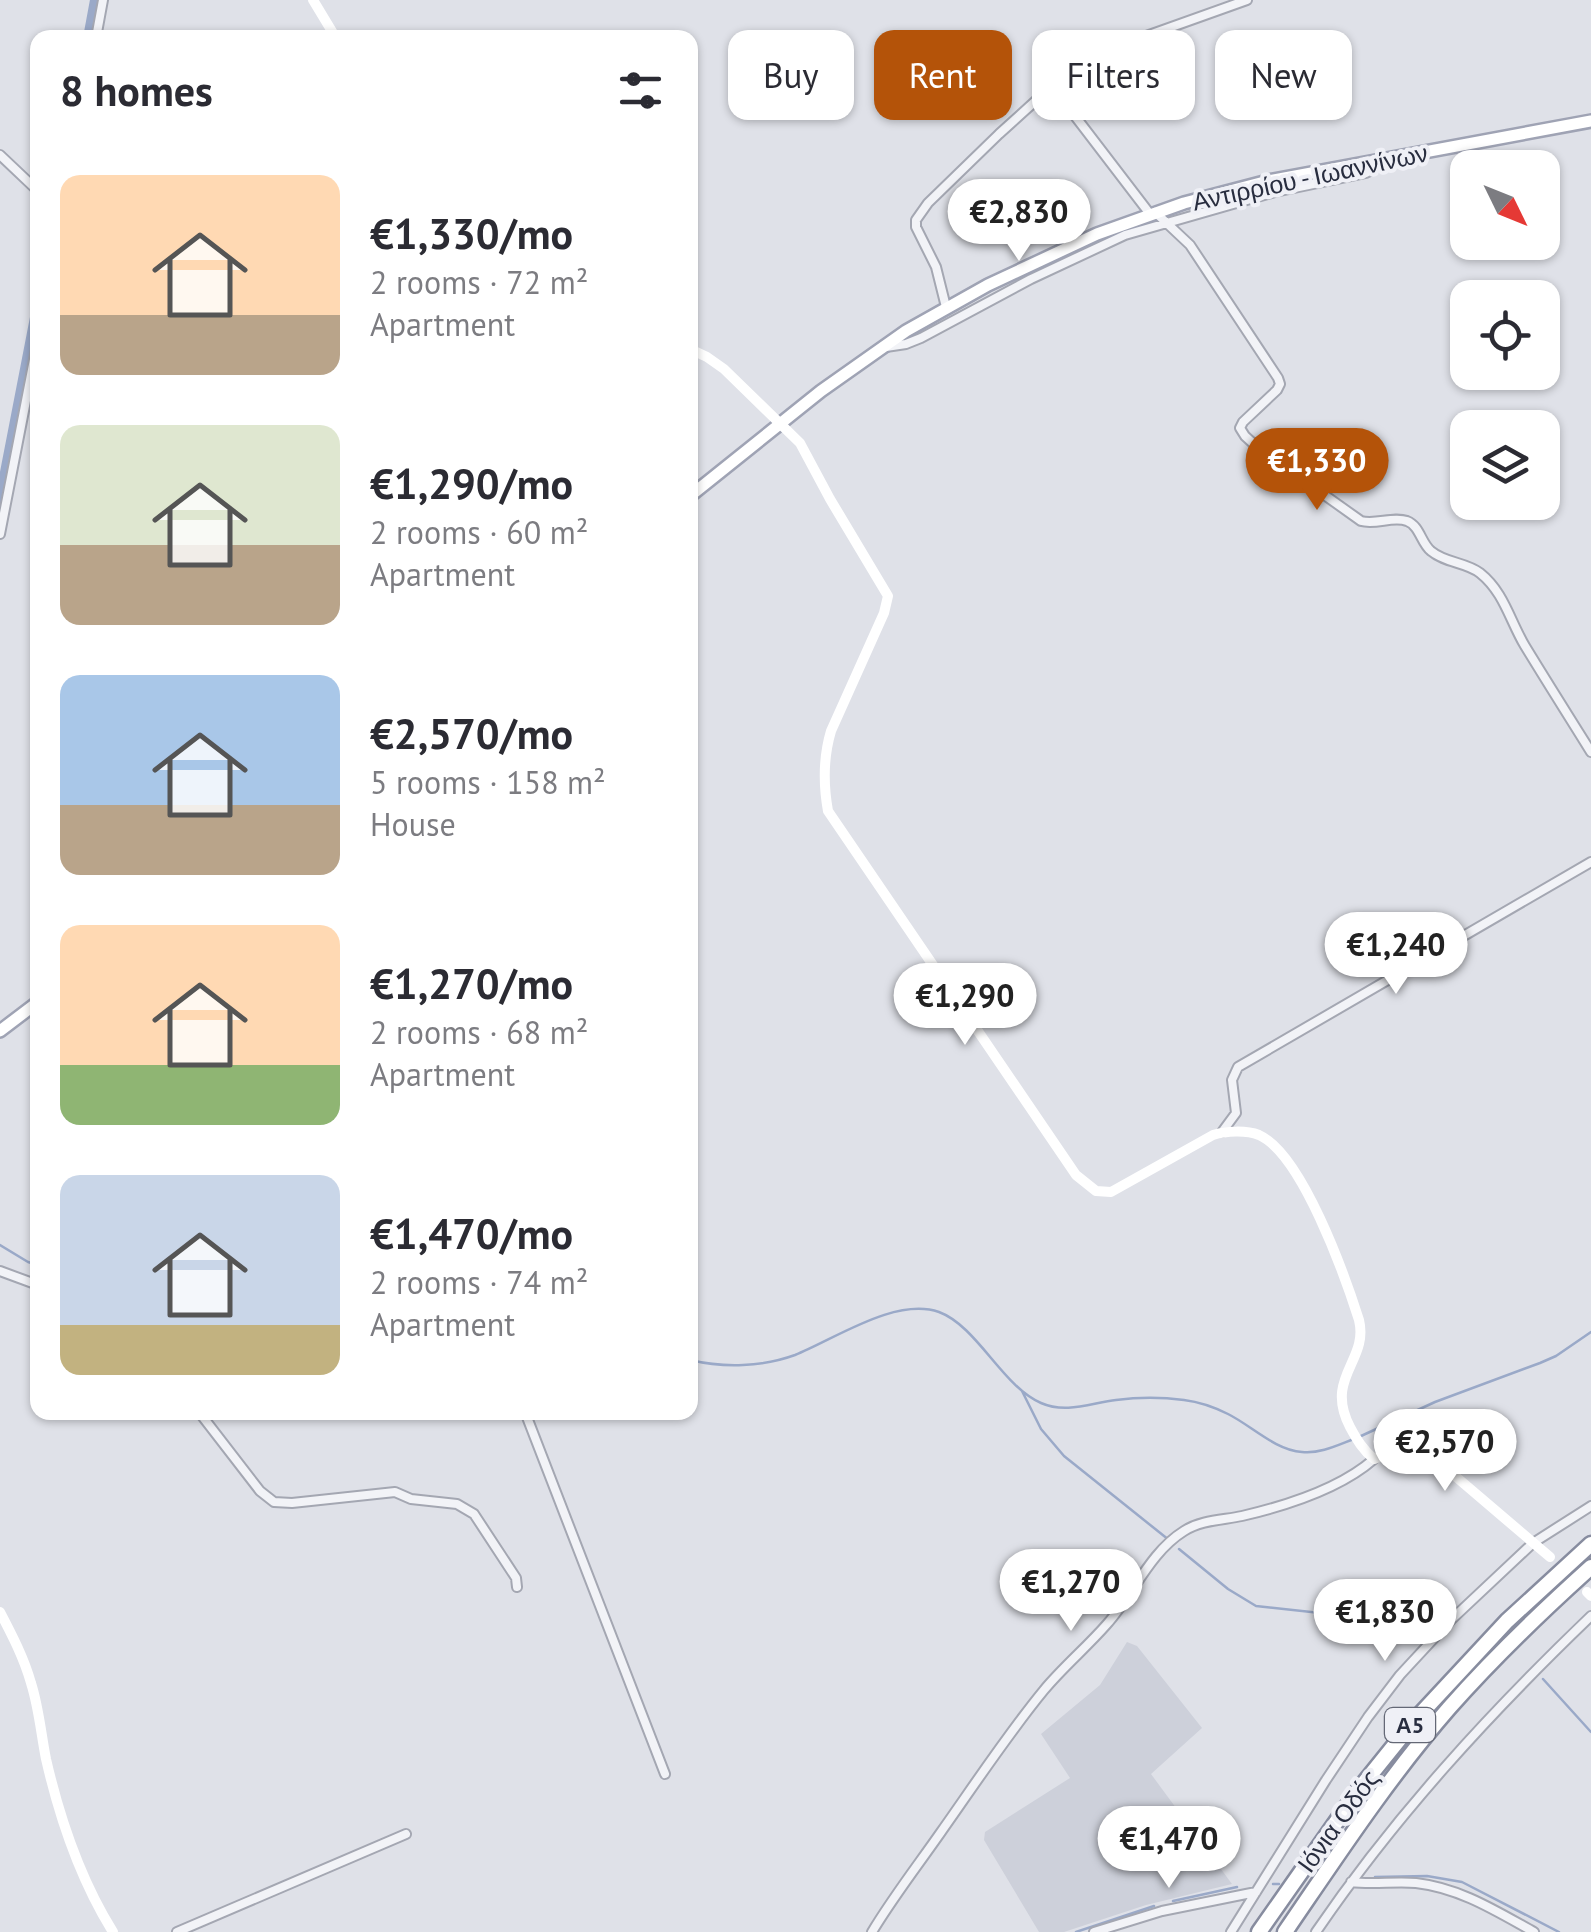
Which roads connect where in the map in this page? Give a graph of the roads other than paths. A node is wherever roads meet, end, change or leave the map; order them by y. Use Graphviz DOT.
graph roads {
  1 [pos="103,0"];
  2 [pos="312,0"];
  3 [pos="1247,0"];
  4 [pos="97,30"];
  5 [pos="331,30"];
  6 [pos="1164,30"];
  7 [pos="1032,104"];
  8 [pos="1079,120"];
  9 [pos="1591,121"];
  10 [pos="0,154"];
  11 [pos="1393,157"];
  12 [pos="30,183"];
  13 [pos="1152,213"];
  14 [pos="1168,223"];
  15 [pos="946,307"];
  16 [pos="881,348"];
  17 [pos="698,353"];
  18 [pos="30,381"];
  19 [pos="782,424"];
  20 [pos="698,490"];
  21 [pos="0,534"];
  22 [pos="1591,752"];
  23 [pos="1591,862"];
  24 [pos="30,1008"];
  25 [pos="0,1032"];
  26 [pos="1222,1132"];
  27 [pos="0,1271"];
  28 [pos="30,1281"];
  29 [pos="205,1420"];
  30 [pos="528,1420"];
  31 [pos="1374,1459"];
  32 [pos="1591,1506"];
  33 [pos="1533,1544"];
  34 [pos="1591,1544"];
  35 [pos="1550,1557"];
  36 [pos="1591,1568"];
  37 [pos="517,1587"];
  38 [pos="0,1612"];
  39 [pos="1591,1616"];
  40 [pos="665,1774"];
  41 [pos="406,1834"];
  42 [pos="1351,1882"];
  43 [pos="1256,1892"];
  44 [pos="116,1931"];
  45 [pos="177,1932"];
  46 [pos="872,1932"];
  47 [pos="1094,1932"];
  48 [pos="1231,1932"];
  49 [pos="1260,1932"];
  50 [pos="1285,1932"];
  51 [pos="1316,1932"];
  52 [pos="1534,1932"];
  1 -- 4 [label="street"];
  2 -- 5 [label="street"];
  3 -- 6 [label="street"];
  7 -- 15 [label="street"];
  8 -- 13 [label="street"];
  9 -- 11 [label="main road, Αντιρρίου - Ιωαννίνων"];
  10 -- 12 [label="street"];
  11 -- 13 [label="main road, Αντιρρίου - Ιωαννίνων"];
  11 -- 14 [label="street"];
  13 -- 14 [label="street"];
  13 -- 15 [label="main road, Αντιρρίου - Ιωαννίνων"];
  14 -- 16 [label="street"];
  14 -- 22 [label="street"];
  15 -- 16 [label="main road, Αντιρρίου - Ιωαννίνων"];
  16 -- 19 [label="main road, Αντιρρίου - Ιωαννίνων"];
  17 -- 19 [label="street"];
  18 -- 21 [label="street"];
  19 -- 20 [label="main road, Αντιρρίου - Ιωαννίνων"];
  19 -- 26 [label="street"];
  23 -- 26 [label="street"];
  24 -- 25 [label="main road"];
  26 -- 31 [label="street"];
  27 -- 28 [label="street"];
  29 -- 37 [label="street"];
  30 -- 40 [label="street"];
  31 -- 33 [label="street"];
  31 -- 46 [label="street"];
  32 -- 33 [label="street"];
  33 -- 35 [label="street"];
  33 -- 43 [label="street"];
  34 -- 49 [label="highway, Ιόνια Οδός / Α5"];
  36 -- 50 [label="highway, Ιόνια Οδός / Α5"];
  38 -- 44 [label="street"];
  39 -- 42 [label="street"];
  41 -- 45 [label="street"];
  42 -- 51 [label="street"];
  42 -- 52 [label="street"];
  43 -- 47 [label="street"];
  43 -- 48 [label="street"];
}
